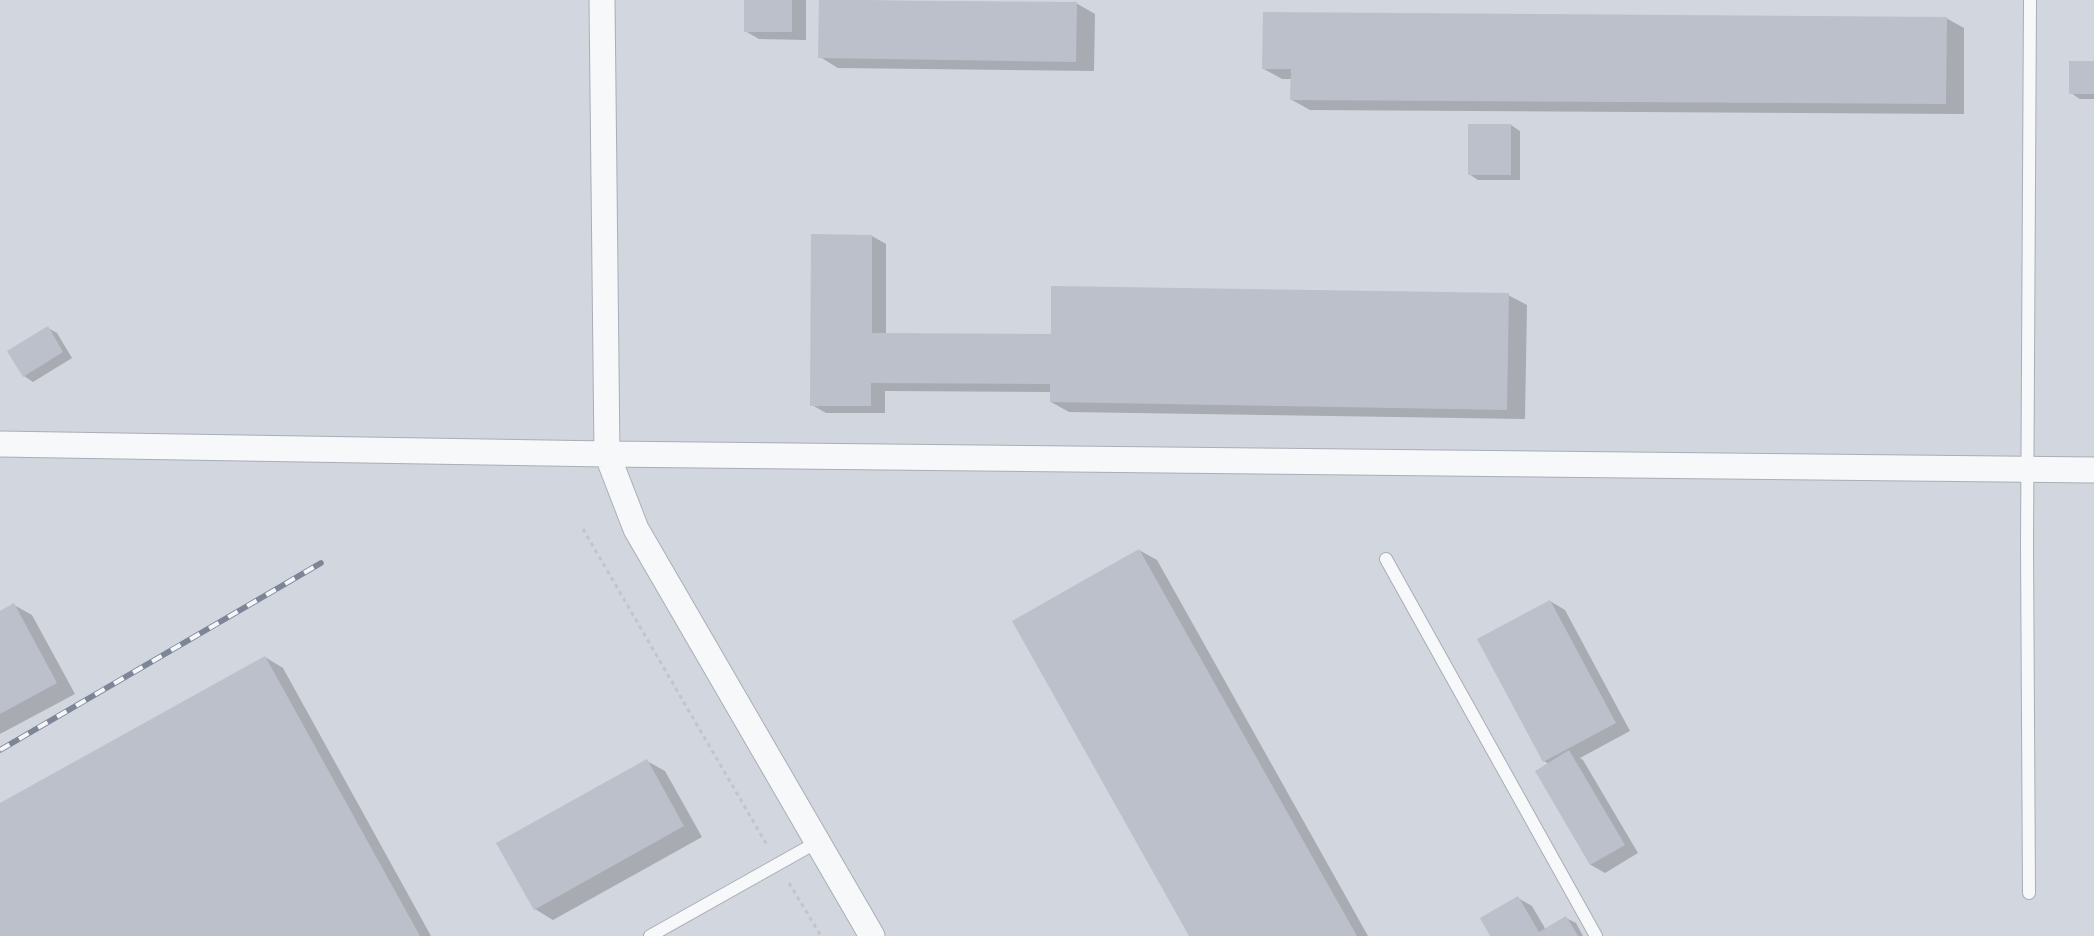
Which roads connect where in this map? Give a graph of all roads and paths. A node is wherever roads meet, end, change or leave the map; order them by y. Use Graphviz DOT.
graph roads {
  1 [pos="602,0"];
  2 [pos="2030,0"];
  3 [pos="0,444"];
  4 [pos="606,454"];
  5 [pos="2028,469"];
  6 [pos="2094,470"];
  7 [pos="583,529"];
  8 [pos="1386,559"];
  9 [pos="819,842"];
  10 [pos="779,864"];
  11 [pos="2028,893"];
  12 [pos="650,936"];
  13 [pos="820,936"];
  14 [pos="872,936"];
  15 [pos="1596,936"];
  1 -- 4 [label="street"];
  2 -- 5 [label="lane"];
  3 -- 4 [label="street"];
  4 -- 5 [label="street"];
  4 -- 9 [label="street"];
  5 -- 6 [label="street"];
  5 -- 11 [label="lane"];
  7 -- 10 [label="path"];
  8 -- 15 [label="lane"];
  9 -- 10 [label="lane"];
  9 -- 14 [label="street"];
  10 -- 12 [label="lane"];
  10 -- 13 [label="path"];
}
